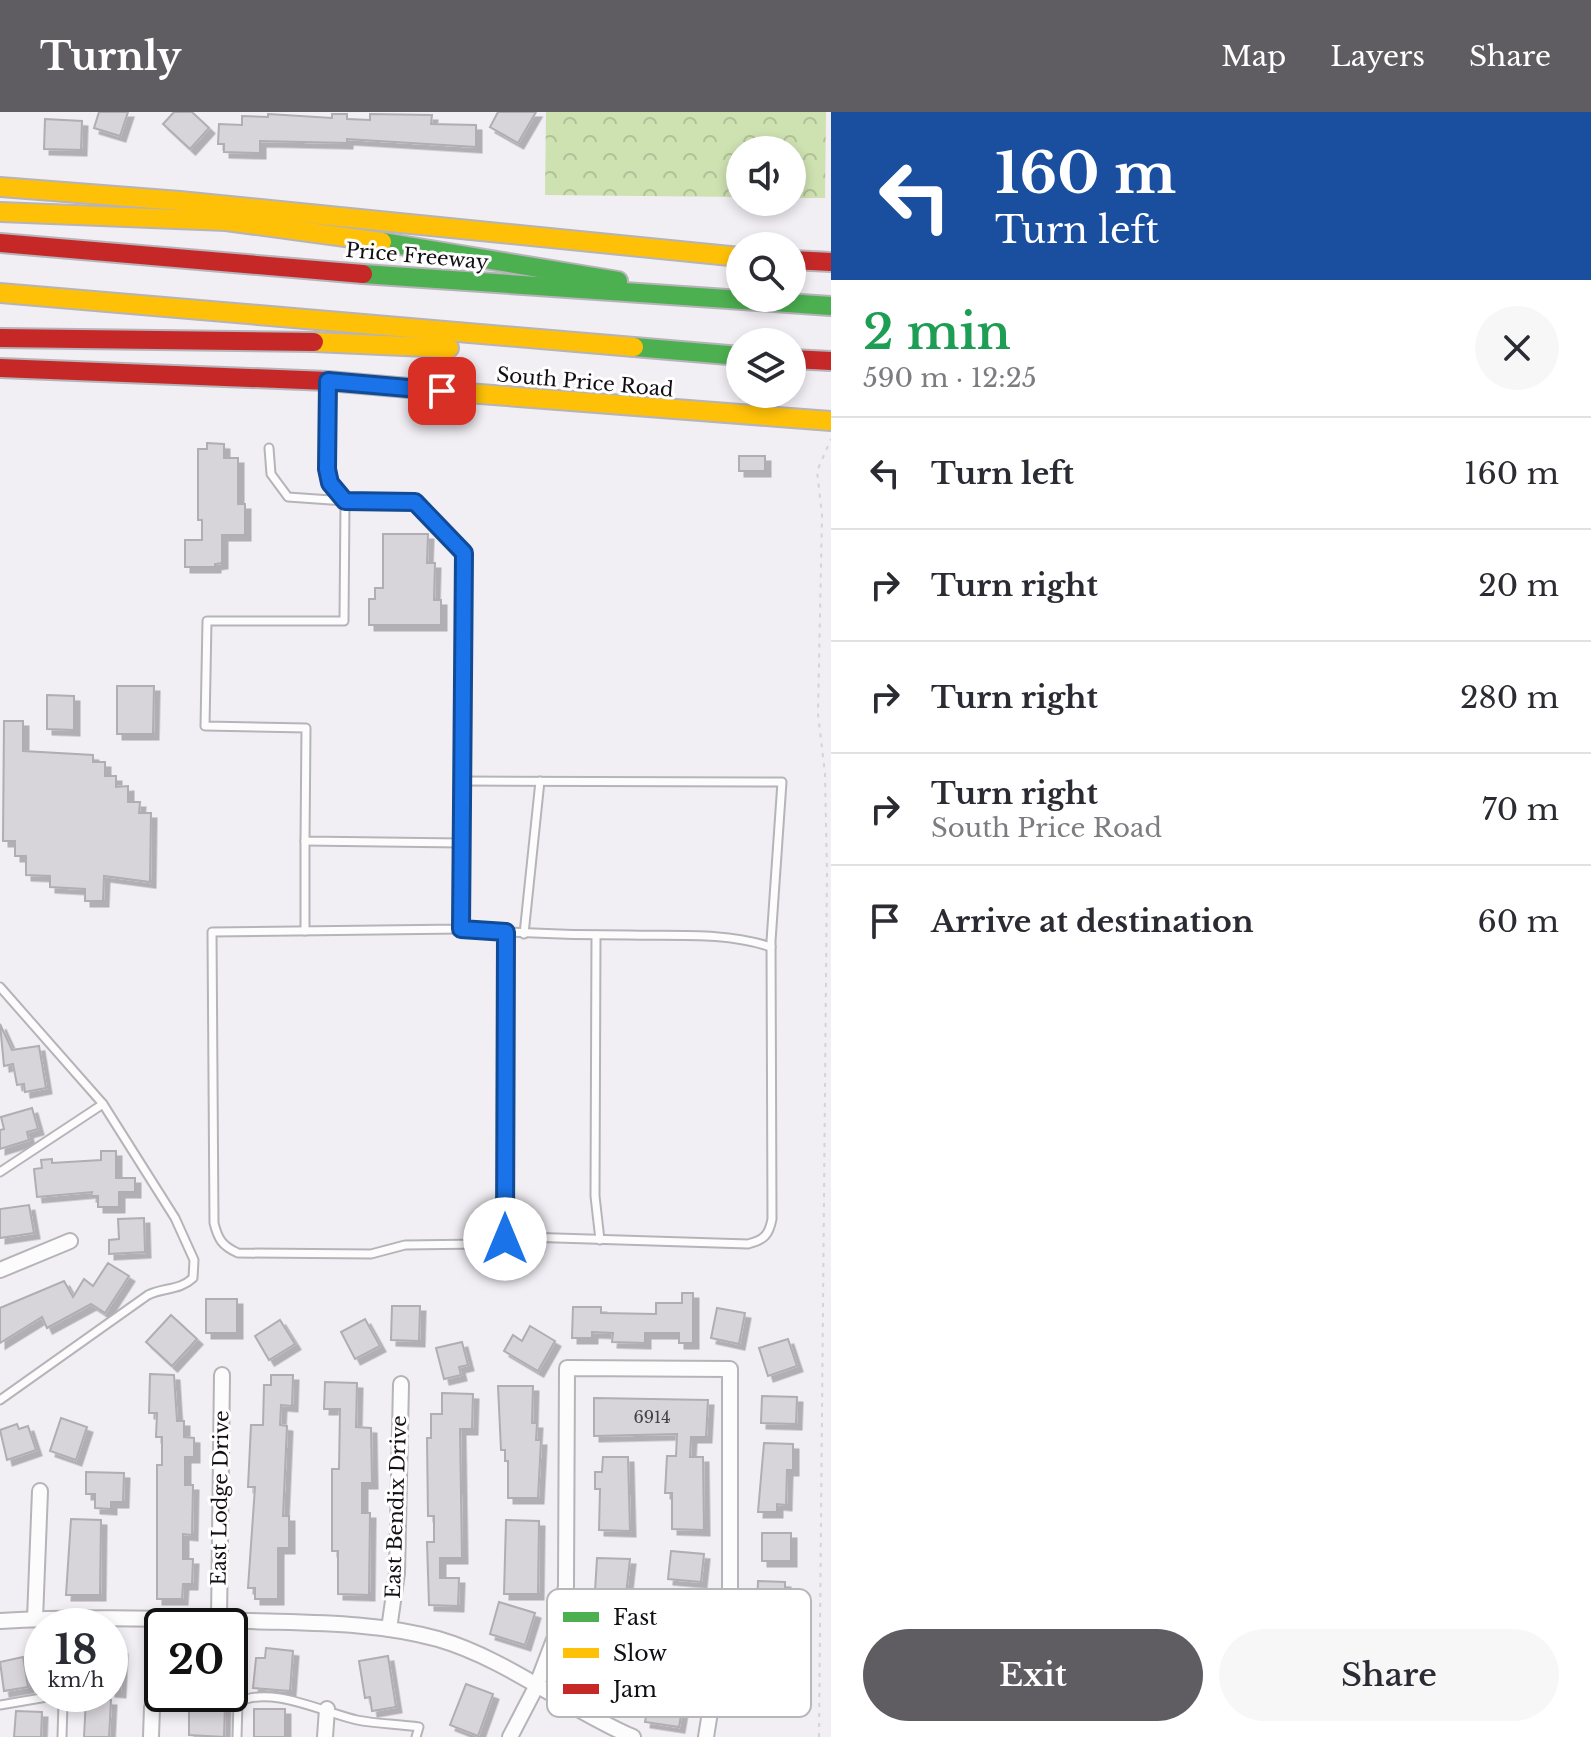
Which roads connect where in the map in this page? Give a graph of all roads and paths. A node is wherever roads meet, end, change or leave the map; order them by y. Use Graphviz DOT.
graph roads {
  1 [pos="0,187"];
  2 [pos="0,212"];
  3 [pos="0,243"];
  4 [pos="726,256"];
  5 [pos="806,261"];
  6 [pos="831,262"];
  7 [pos="0,293"];
  8 [pos="711,299"];
  9 [pos="831,306"];
  10 [pos="0,338"];
  11 [pos="674,352"];
  12 [pos="726,355"];
  13 [pos="806,360"];
  14 [pos="831,361"];
  15 [pos="0,368"];
  16 [pos="328,381"];
  17 [pos="831,421"];
  18 [pos="831,439"];
  19 [pos="269,448"];
  20 [pos="345,501"];
  21 [pos="462,781"];
  22 [pos="540,781"];
  23 [pos="305,841"];
  24 [pos="461,843"];
  25 [pos="461,929"];
  26 [pos="305,931"];
  27 [pos="506,932"];
  28 [pos="524,934"];
  29 [pos="596,935"];
  30 [pos="771,947"];
  31 [pos="0,987"];
  32 [pos="103,1104"];
  33 [pos="0,1172"];
  34 [pos="505,1239"];
  35 [pos="600,1240"];
  36 [pos="70,1241"];
  37 [pos="0,1270"];
  38 [pos="222,1375"];
  39 [pos="401,1384"];
  40 [pos="0,1400"];
  41 [pos="40,1491"];
  42 [pos="565,1589"];
  43 [pos="730,1589"];
  44 [pos="35,1608"];
  45 [pos="219,1608"];
  46 [pos="24,1620"];
  47 [pos="0,1621"];
  48 [pos="248,1621"];
  49 [pos="389,1629"];
  50 [pos="547,1658"];
  51 [pos="536,1687"];
  52 [pos="547,1693"];
  53 [pos="0,1705"];
  54 [pos="327,1709"];
  55 [pos="152,1712"];
  56 [pos="594,1717"];
  57 [pos="709,1717"];
  58 [pos="62,1737"];
  59 [pos="151,1737"];
  60 [pos="237,1737"];
  61 [pos="325,1737"];
  62 [pos="416,1737"];
  63 [pos="510,1737"];
  64 [pos="633,1737"];
  65 [pos="706,1737"];
  66 [pos="819,1737"];
  1 -- 4 [label="main road"];
  2 -- 8 [label="main road"];
  3 -- 8 [label="main road, Price Freeway"];
  5 -- 6 [label="main road"];
  7 -- 11 [label="main road"];
  8 -- 9 [label="main road, Price Freeway"];
  10 -- 11 [label="main road"];
  11 -- 12 [label="main road"];
  13 -- 14 [label="main road"];
  15 -- 16 [label="main road, South Price Road"];
  16 -- 17 [label="main road, South Price Road"];
  16 -- 20 [label="lane"];
  18 -- 66 [label="path"];
  19 -- 20 [label="lane"];
  20 -- 21 [label="lane"];
  20 -- 23 [label="lane"];
  21 -- 22 [label="lane"];
  21 -- 24 [label="lane"];
  22 -- 28 [label="lane"];
  22 -- 30 [label="lane"];
  23 -- 24 [label="lane"];
  23 -- 26 [label="lane"];
  24 -- 25 [label="lane"];
  25 -- 26 [label="lane"];
  25 -- 27 [label="lane"];
  26 -- 34 [label="lane"];
  27 -- 28 [label="lane"];
  27 -- 34 [label="lane"];
  28 -- 29 [label="lane"];
  29 -- 30 [label="lane"];
  29 -- 35 [label="lane"];
  30 -- 35 [label="lane"];
  31 -- 32 [label="lane"];
  32 -- 33 [label="lane"];
  32 -- 40 [label="lane"];
  34 -- 35 [label="lane"];
  36 -- 37 [label="street"];
  38 -- 45 [label="street, East Lodge Drive"];
  39 -- 49 [label="street, East Bendix Drive"];
  41 -- 44 [label="street"];
  42 -- 43 [label="street"];
  46 -- 47 [label="street"];
  48 -- 49 [label="street"];
  49 -- 51 [label="street"];
  50 -- 51 [label="street"];
  51 -- 52 [label="street"];
  51 -- 63 [label="street"];
  53 -- 58 [label="lane"];
  54 -- 60 [label="lane"];
  54 -- 61 [label="street"];
  54 -- 62 [label="lane"];
  55 -- 59 [label="street"];
  56 -- 64 [label="street"];
  57 -- 65 [label="street"];
}
